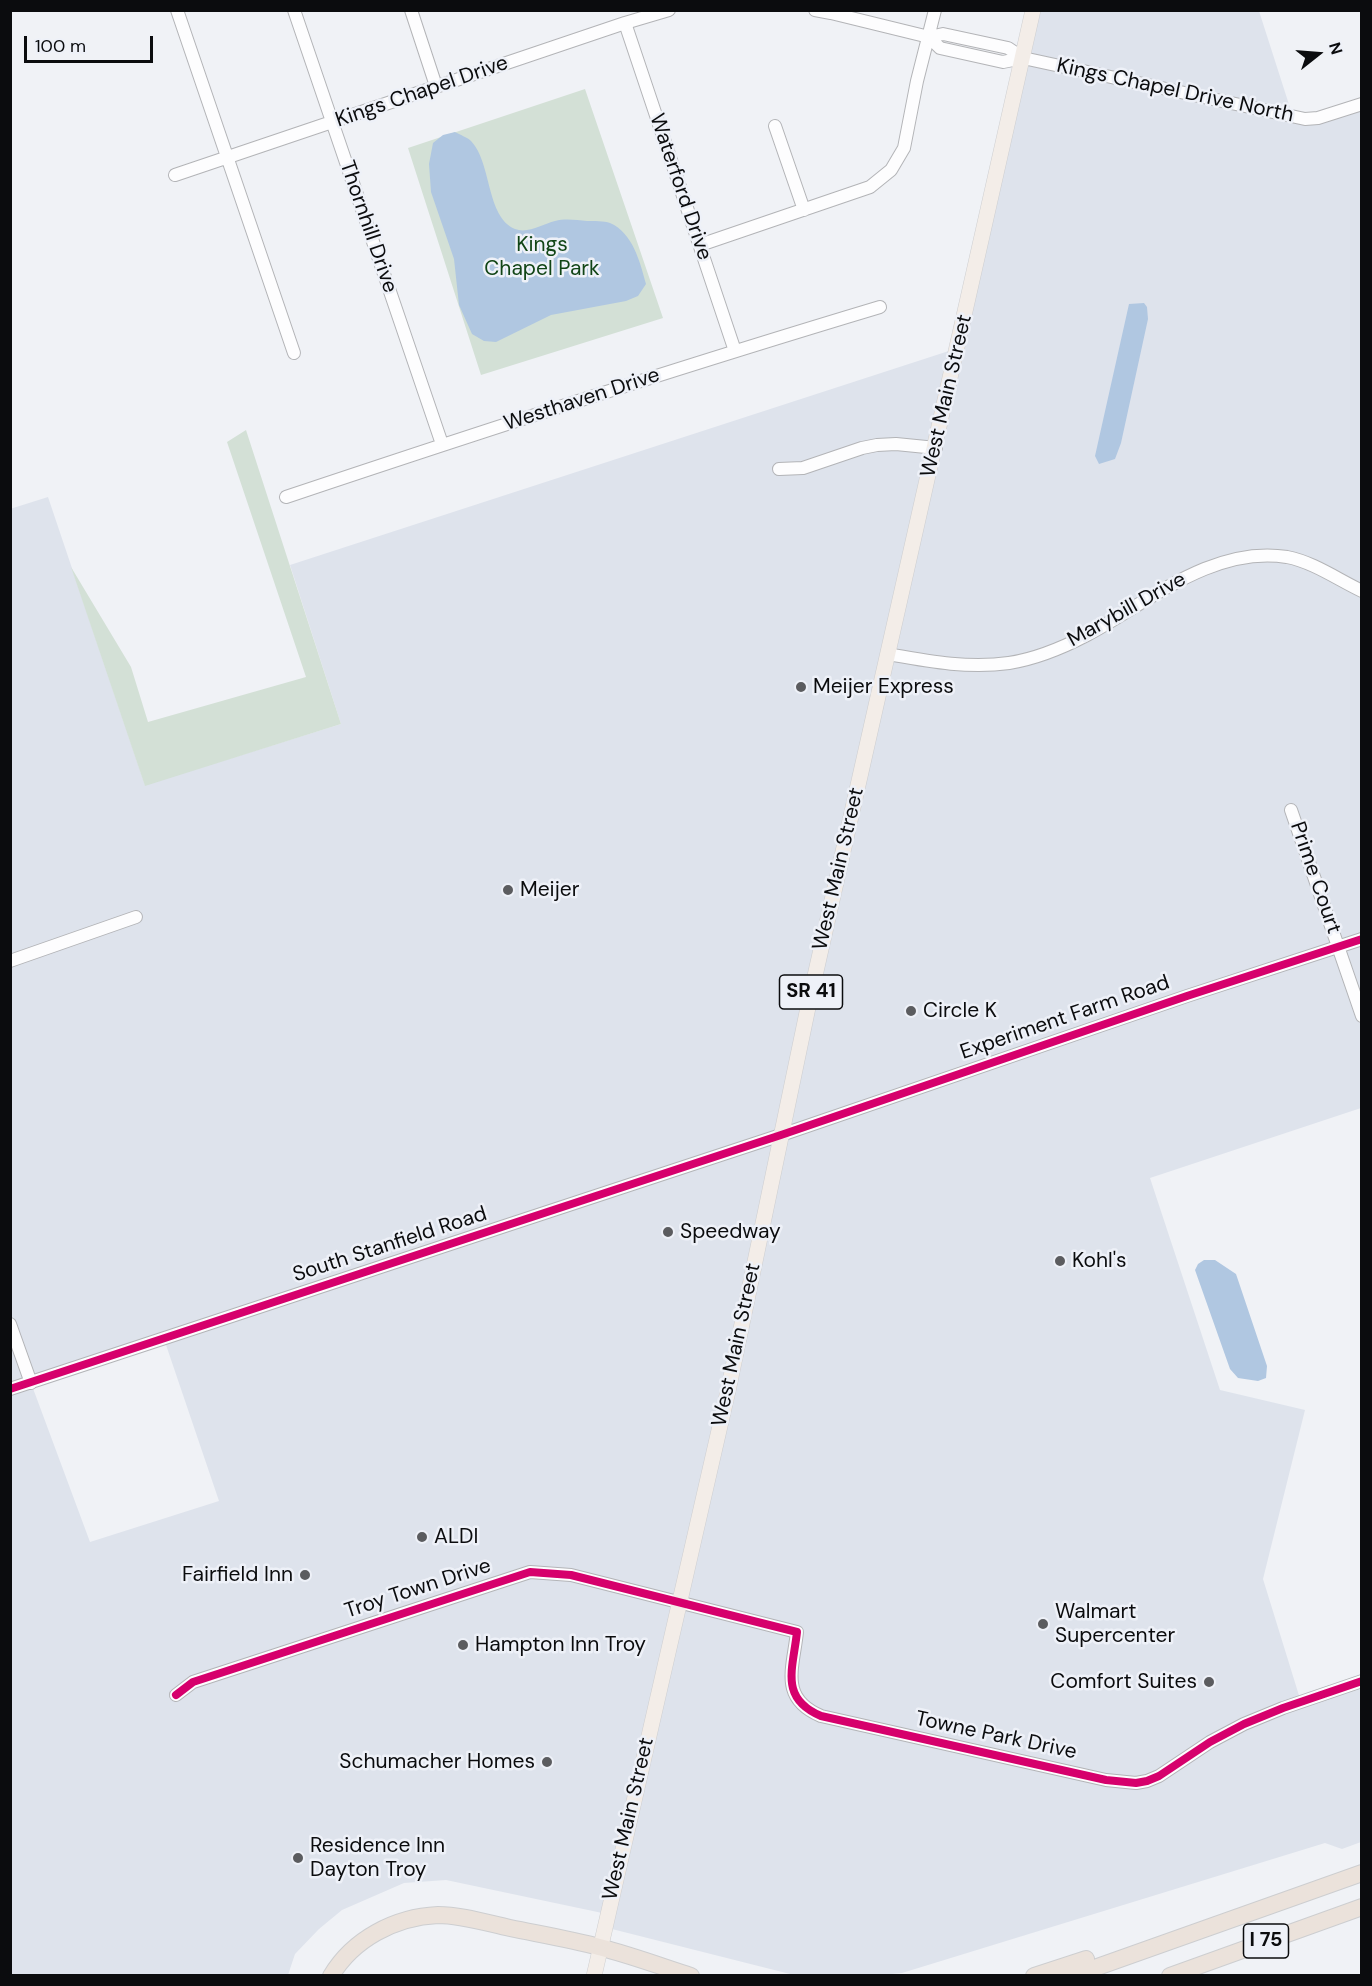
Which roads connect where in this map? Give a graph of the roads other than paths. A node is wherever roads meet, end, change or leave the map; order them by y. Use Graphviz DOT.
graph roads {
  1 [pos="177,10"];
  2 [pos="294,10"];
  3 [pos="411,10"];
  4 [pos="669,10"];
  5 [pos="815,10"];
  6 [pos="935,10"];
  7 [pos="1034,10"];
  8 [pos="625,23"];
  9 [pos="929,37"];
  10 [pos="1023,58"];
  11 [pos="436,86"];
  12 [pos="1362,104"];
  13 [pos="332,123"];
  14 [pos="775,126"];
  15 [pos="227,157"];
  16 [pos="175,175"];
  17 [pos="804,210"];
  18 [pos="700,245"];
  19 [pos="880,307"];
  20 [pos="735,351"];
  21 [pos="294,352"];
  22 [pos="442,444"];
  23 [pos="936,448"];
  24 [pos="779,469"];
  25 [pos="286,497"];
  26 [pos="1362,591"];
  27 [pos="887,654"];
  28 [pos="1291,810"];
  29 [pos="136,917"];
  30 [pos="1362,939"];
  31 [pos="1338,947"];
  32 [pos="10,961"];
  33 [pos="1362,1016"];
  34 [pos="781,1135"];
  35 [pos="10,1324"];
  36 [pos="31,1383"];
  37 [pos="10,1389"];
  38 [pos="680,1603"];
  39 [pos="1362,1682"];
  40 [pos="176,1695"];
  41 [pos="1362,1873"];
  42 [pos="1362,1907"];
  43 [pos="1232,1919"];
  44 [pos="599,1947"];
  45 [pos="331,1976"];
  46 [pos="594,1976"];
  47 [pos="691,1976"];
  48 [pos="1034,1976"];
  49 [pos="1072,1976"];
  50 [pos="1170,1976"];
  1 -- 15 [label="street"];
  2 -- 13 [label="street, Thornhill Drive"];
  3 -- 11 [label="street"];
  4 -- 8 [label="street, Kings Chapel Drive"];
  5 -- 9 [label="street"];
  6 -- 9 [label="street"];
  7 -- 10 [label="main road, West Main Street / SR 41"];
  8 -- 11 [label="street, Kings Chapel Drive"];
  8 -- 18 [label="street, Waterford Drive"];
  9 -- 10 [label="street"];
  9 -- 17 [label="street"];
  10 -- 12 [label="street, Kings Chapel Drive North"];
  10 -- 23 [label="main road, West Main Street / SR 41"];
  11 -- 13 [label="street, Kings Chapel Drive"];
  13 -- 15 [label="street, Kings Chapel Drive"];
  13 -- 22 [label="street, Thornhill Drive"];
  14 -- 17 [label="street"];
  15 -- 16 [label="street, Kings Chapel Drive"];
  15 -- 21 [label="street"];
  17 -- 18 [label="street"];
  18 -- 20 [label="street, Waterford Drive"];
  19 -- 20 [label="street, Westhaven Drive"];
  20 -- 22 [label="street, Westhaven Drive"];
  22 -- 25 [label="street, Westhaven Drive"];
  23 -- 24 [label="street"];
  23 -- 27 [label="main road, West Main Street / SR 41"];
  26 -- 27 [label="street, Marybill Drive"];
  27 -- 34 [label="main road, West Main Street / SR 41"];
  28 -- 31 [label="street, Prime Court"];
  29 -- 32 [label="street"];
  30 -- 31 [label="street, Experiment Farm Road"];
  31 -- 33 [label="street"];
  31 -- 34 [label="street, Experiment Farm Road"];
  34 -- 36 [label="street, South Stanfield Road"];
  34 -- 38 [label="main road, West Main Street / SR 41"];
  35 -- 36 [label="street"];
  36 -- 37 [label="street, South Stanfield Road"];
  38 -- 39 [label="street, Towne Park Drive"];
  38 -- 40 [label="street, Troy Town Drive"];
  38 -- 44 [label="main road, West Main Street / SR 41"];
  41 -- 43 [label="highway, I 75"];
  42 -- 50 [label="highway, I 75"];
  43 -- 48 [label="highway"];
  43 -- 49 [label="highway, I 75"];
  44 -- 45 [label="highway"];
  44 -- 46 [label="main road, West Main Street / SR 41"];
  44 -- 47 [label="highway"];
}
